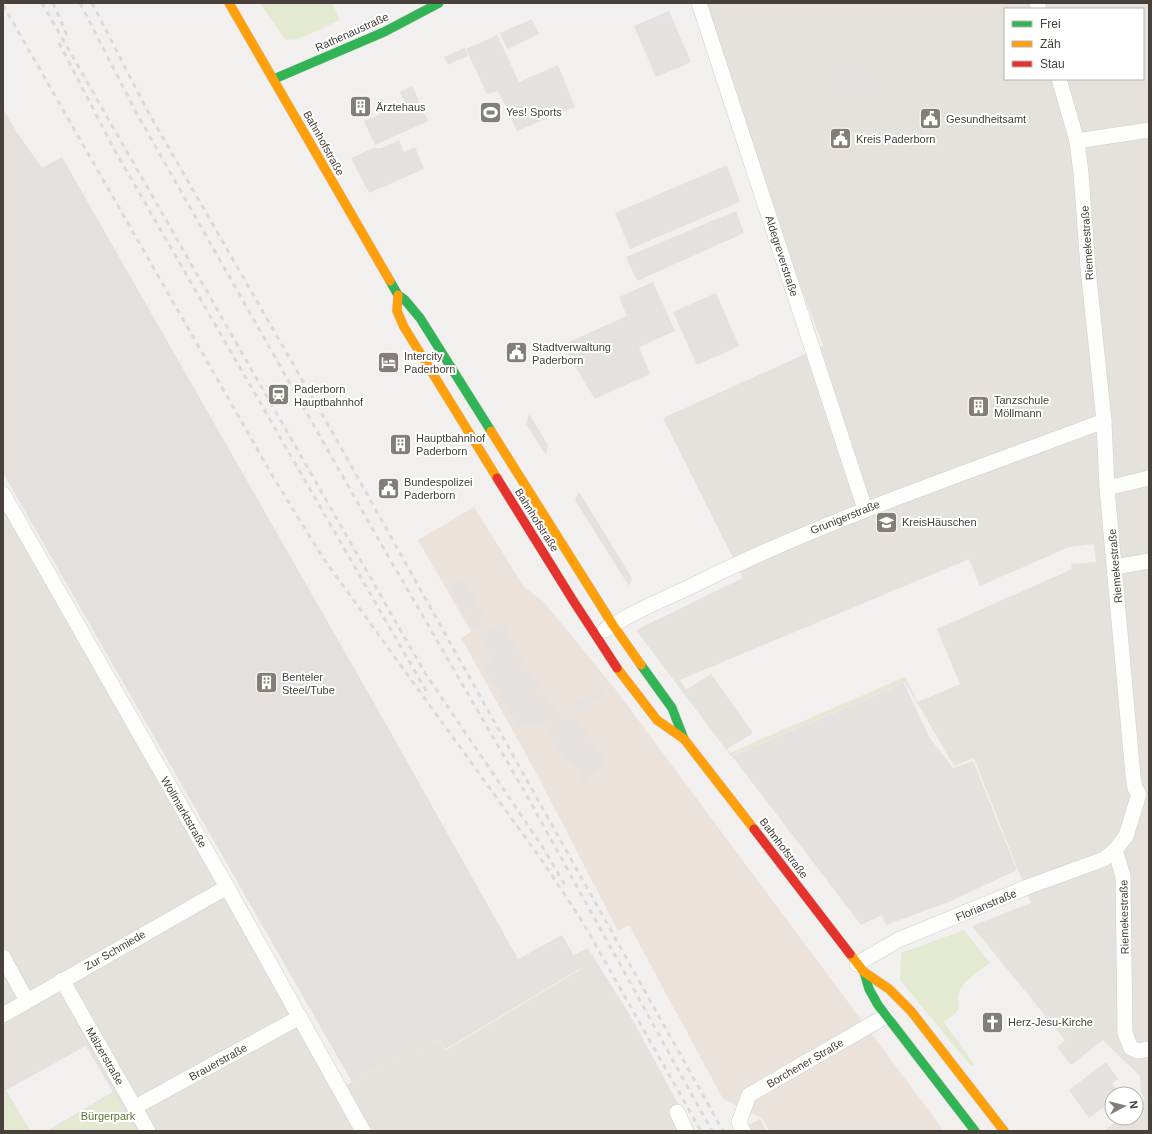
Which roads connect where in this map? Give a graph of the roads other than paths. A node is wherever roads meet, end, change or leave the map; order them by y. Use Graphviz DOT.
graph roads {
  1 [pos="229,3"];
  2 [pos="439,3"];
  3 [pos="699,3"];
  4 [pos="274,79"];
  5 [pos="1060,80"];
  6 [pos="1149,130"];
  7 [pos="1077,141"];
  8 [pos="398,295"];
  9 [pos="1104,421"];
  10 [pos="1149,478"];
  11 [pos="1107,488"];
  12 [pos="3,494"];
  13 [pos="865,509"];
  14 [pos="1149,561"];
  15 [pos="1116,567"];
  16 [pos="613,625"];
  17 [pos="596,636"];
  18 [pos="684,739"];
  19 [pos="1144,796"];
  20 [pos="1115,850"];
  21 [pos="227,887"];
  22 [pos="3,958"];
  23 [pos="861,968"];
  24 [pos="62,980"];
  25 [pos="27,1001"];
  26 [pos="3,1015"];
  27 [pos="886,1016"];
  28 [pos="300,1017"];
  29 [pos="1149,1049"];
  30 [pos="135,1107"];
  31 [pos="677,1112"];
  32 [pos="741,1127"];
  33 [pos="148,1131"];
  34 [pos="363,1131"];
  35 [pos="686,1131"];
  36 [pos="975,1131"];
  37 [pos="1004,1131"];
  1 -- 4 [label="main road, Bahnhofstraße"];
  2 -- 4 [label="main road, Rathenaustraße"];
  3 -- 13 [label="street, Aldegreverstraße"];
  4 -- 8 [label="main road, Bahnhofstraße"];
  5 -- 7 [label="street, Riemekestraße"];
  6 -- 7 [label="street"];
  7 -- 9 [label="street, Riemekestraße"];
  8 -- 16 [label="main road, Bahnhofstraße"];
  8 -- 17 [label="main road, Bahnhofstraße"];
  9 -- 11 [label="street, Riemekestraße"];
  9 -- 13 [label="street, Grunigerstraße"];
  10 -- 11 [label="street"];
  11 -- 15 [label="street, Riemekestraße"];
  12 -- 21 [label="street, Wollmarktstraße"];
  13 -- 16 [label="street, Grunigerstraße"];
  14 -- 15 [label="street"];
  15 -- 19 [label="street, Riemekestraße"];
  16 -- 17 [label="street, Grunigerstraße"];
  16 -- 18 [label="main road, Bahnhofstraße"];
  17 -- 18 [label="main road, Bahnhofstraße"];
  18 -- 23 [label="main road, Bahnhofstraße"];
  19 -- 20 [label="street, Riemekestraße"];
  20 -- 23 [label="street, Florianstraße"];
  20 -- 29 [label="street, Riemekestraße"];
  21 -- 24 [label="street, Zur Schmiede"];
  21 -- 28 [label="street, Wollmarktstraße"];
  22 -- 25 [label="street"];
  23 -- 27 [label="main road, Bahnhofstraße"];
  23 -- 37 [label="main road, Bahnhofstraße"];
  24 -- 25 [label="street, Zur Schmiede"];
  24 -- 30 [label="street, Mälzerstraße"];
  25 -- 26 [label="street, Zur Schmiede"];
  27 -- 32 [label="street, Borchener Straße"];
  27 -- 36 [label="main road, Bahnhofstraße"];
  28 -- 30 [label="street, Brauerstraße"];
  28 -- 34 [label="street, Wollmarktstraße"];
  30 -- 33 [label="street, Mälzerstraße"];
  31 -- 35 [label="street"];
}
